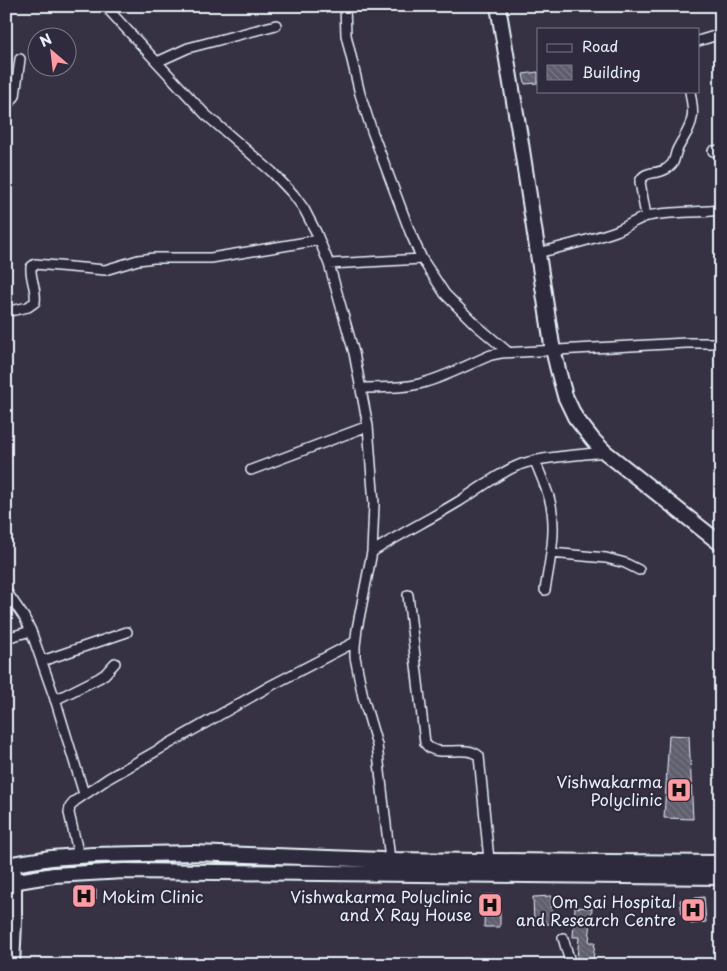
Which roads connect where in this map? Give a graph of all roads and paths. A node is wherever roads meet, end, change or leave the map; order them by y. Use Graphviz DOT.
graph roads {
  1 [pos="105,6"];
  2 [pos="345,6"];
  3 [pos="498,6"];
  4 [pos="276,25"];
  5 [pos="721,34"];
  6 [pos="700,40"];
  7 [pos="20,59"];
  8 [pos="157,62"];
  9 [pos="690,92"];
  10 [pos="6,102"];
  11 [pos="721,210"];
  12 [pos="646,216"];
  13 [pos="320,240"];
  14 [pos="538,253"];
  15 [pos="422,259"];
  16 [pos="329,264"];
  17 [pos="6,312"];
  18 [pos="721,343"];
  19 [pos="553,350"];
  20 [pos="508,352"];
  21 [pos="361,388"];
  22 [pos="368,426"];
  23 [pos="605,452"];
  24 [pos="535,461"];
  25 [pos="250,470"];
  26 [pos="721,544"];
  27 [pos="372,552"];
  28 [pos="551,553"];
  29 [pos="639,570"];
  30 [pos="545,590"];
  31 [pos="6,591"];
  32 [pos="408,595"];
  33 [pos="31,632"];
  34 [pos="127,632"];
  35 [pos="6,638"];
  36 [pos="355,642"];
  37 [pos="42,661"];
  38 [pos="114,663"];
  39 [pos="55,700"];
  40 [pos="84,794"];
  41 [pos="79,856"];
  42 [pos="390,860"];
  43 [pos="489,860"];
  44 [pos="721,863"];
  45 [pos="10,864"];
  46 [pos="721,877"];
  47 [pos="10,882"];
  48 [pos="563,938"];
  49 [pos="13,962"];
  50 [pos="571,965"];
  1 -- 8 [label="street"];
  2 -- 15 [label="street"];
  3 -- 14 [label="highway"];
  4 -- 8 [label="street"];
  5 -- 6 [label="street"];
  7 -- 10 [label="street"];
  8 -- 13 [label="street"];
  9 -- 12 [label="street"];
  11 -- 12 [label="street"];
  12 -- 14 [label="street"];
  13 -- 16 [label="street"];
  13 -- 17 [label="street"];
  14 -- 19 [label="highway"];
  15 -- 16 [label="street"];
  15 -- 20 [label="street"];
  16 -- 21 [label="street"];
  18 -- 19 [label="street"];
  19 -- 20 [label="street"];
  19 -- 23 [label="highway"];
  20 -- 21 [label="street"];
  21 -- 22 [label="street"];
  22 -- 25 [label="street"];
  22 -- 27 [label="street"];
  23 -- 24 [label="street"];
  23 -- 26 [label="highway"];
  24 -- 27 [label="street"];
  24 -- 28 [label="street"];
  27 -- 36 [label="street"];
  28 -- 29 [label="street"];
  28 -- 30 [label="street"];
  31 -- 33 [label="street"];
  32 -- 43 [label="street"];
  33 -- 35 [label="street"];
  33 -- 37 [label="street"];
  34 -- 37 [label="street"];
  36 -- 40 [label="street"];
  36 -- 42 [label="street"];
  37 -- 39 [label="street"];
  38 -- 39 [label="street"];
  39 -- 40 [label="street"];
  40 -- 41 [label="street"];
  41 -- 42 [label="highway"];
  41 -- 45 [label="highway"];
  42 -- 43 [label="highway"];
  43 -- 44 [label="highway"];
  45 -- 47 [label="highway"];
  46 -- 47 [label="highway"];
  47 -- 49 [label="highway"];
  48 -- 50 [label="street"];
}
